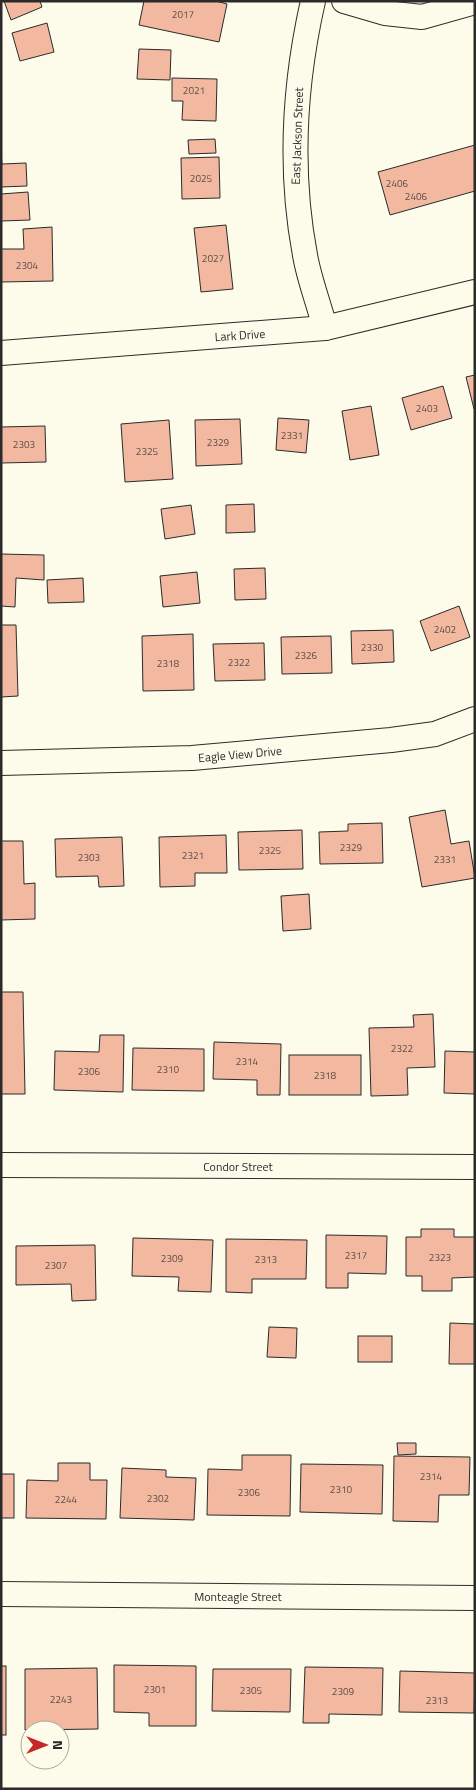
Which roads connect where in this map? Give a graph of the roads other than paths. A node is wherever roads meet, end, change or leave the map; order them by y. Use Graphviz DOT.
graph roads {
  1 [pos="313,1"];
  2 [pos="344,1"];
  3 [pos="475,2"];
  4 [pos="475,292"];
  5 [pos="326,328"];
  6 [pos="1,353"];
  7 [pos="475,719"];
  8 [pos="1,762"];
  9 [pos="1,1165"];
  10 [pos="475,1167"];
  11 [pos="1,1594"];
  12 [pos="475,1598"];
  1 -- 5 [label="street, East Jackson Street"];
  2 -- 3 [label="street"];
  4 -- 5 [label="street, Lark Drive"];
  5 -- 6 [label="street, Lark Drive"];
  7 -- 8 [label="street, Eagle View Drive"];
  9 -- 10 [label="street, Condor Street"];
  11 -- 12 [label="street, Monteagle Street"];
}
